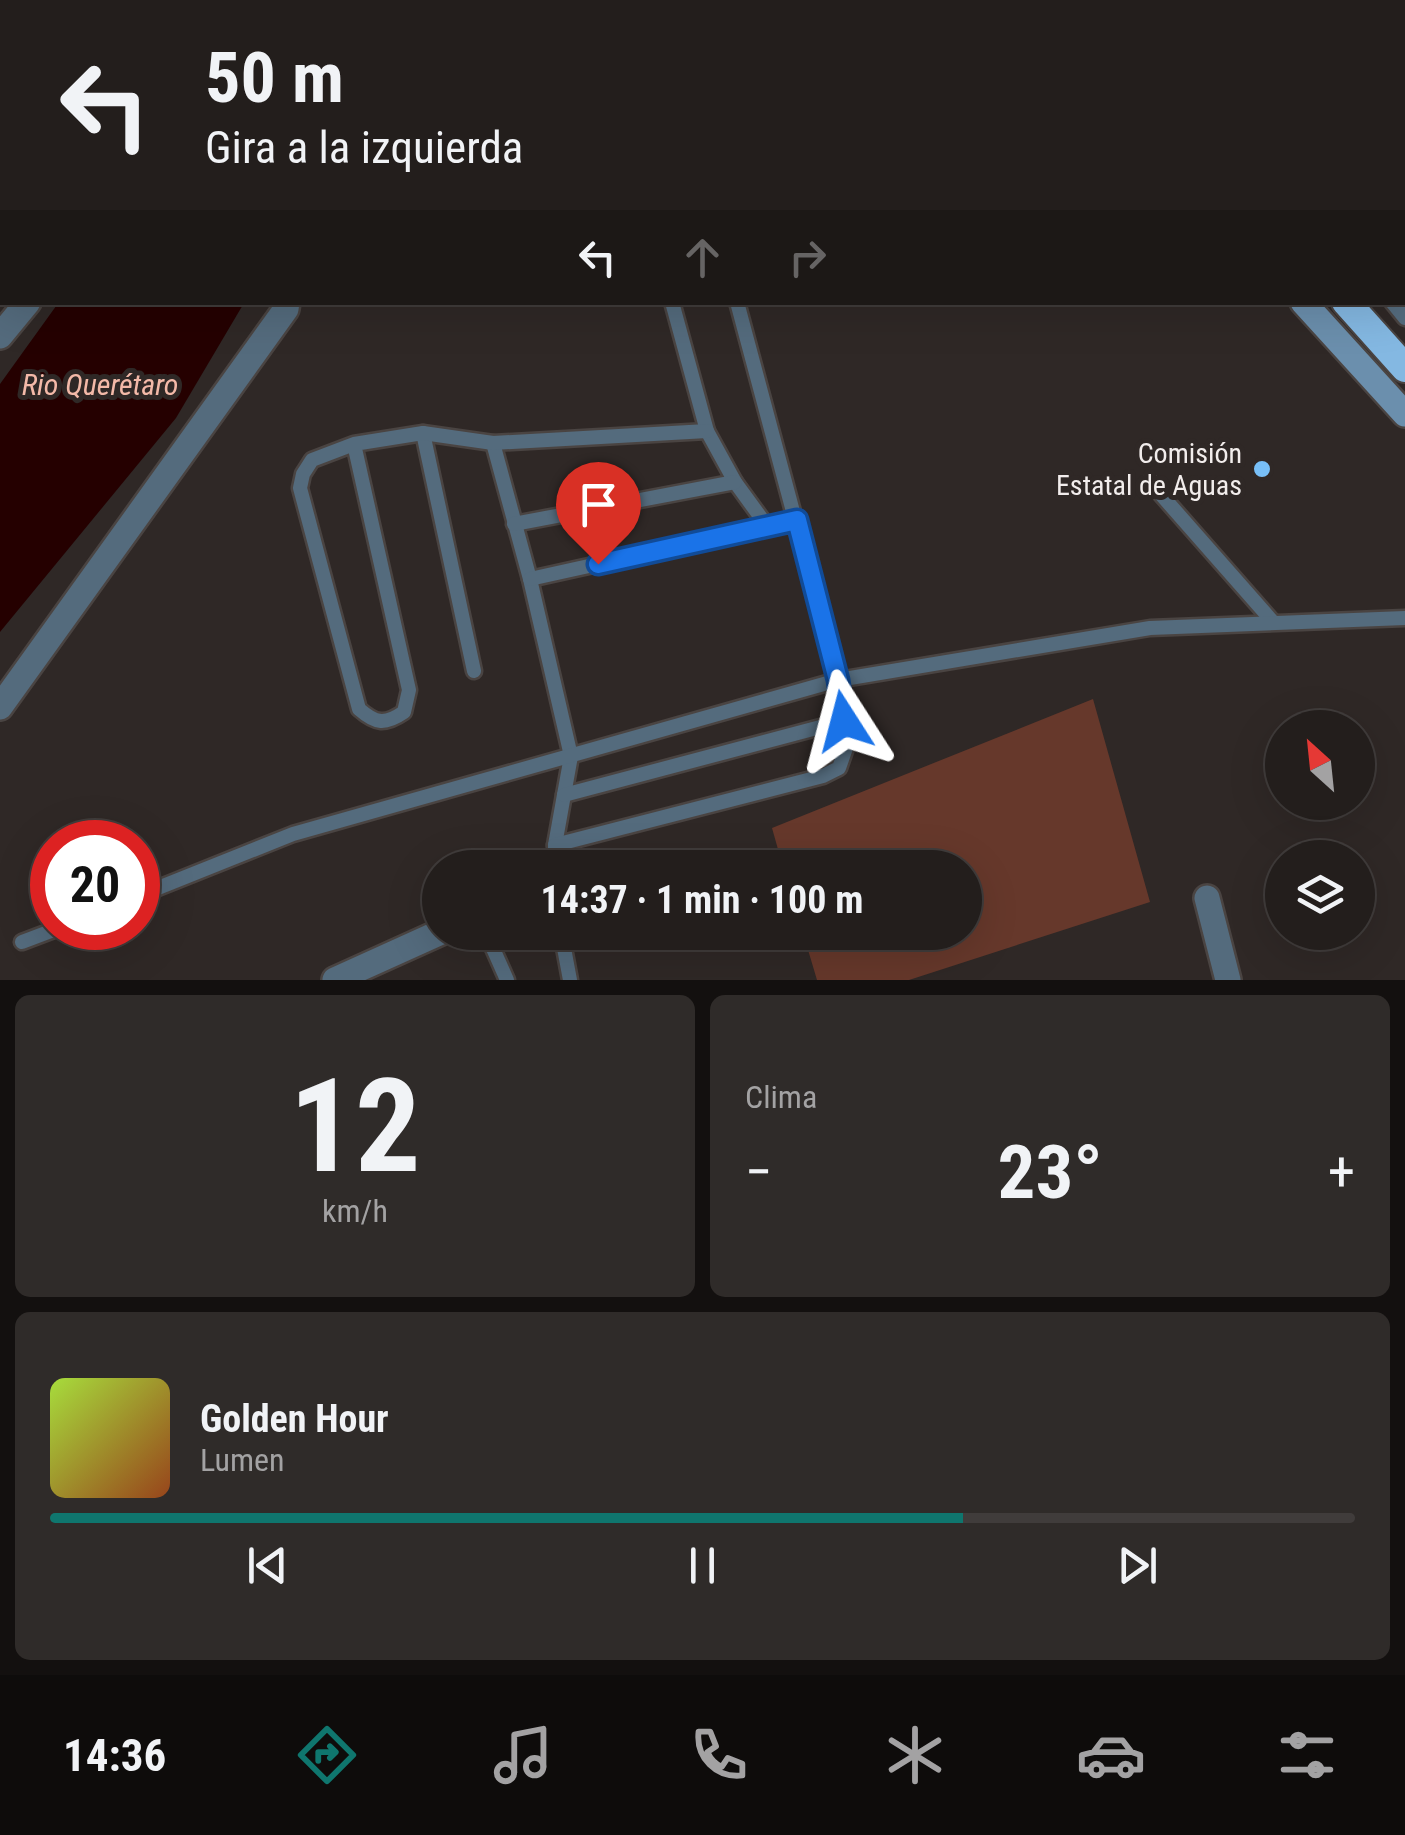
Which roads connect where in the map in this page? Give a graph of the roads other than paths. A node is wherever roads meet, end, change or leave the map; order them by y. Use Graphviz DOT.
graph roads {
  1 [pos="26,305"];
  2 [pos="287,305"];
  3 [pos="673,305"];
  4 [pos="738,305"];
  5 [pos="1306,305"];
  6 [pos="1349,305"];
  7 [pos="1367,326"];
  8 [pos="0,336"];
  9 [pos="1405,368"];
  10 [pos="1405,381"];
  11 [pos="1405,414"];
  12 [pos="707,431"];
  13 [pos="422,433"];
  14 [pos="492,443"];
  15 [pos="354,444"];
  16 [pos="735,482"];
  17 [pos="1150,482"];
  18 [pos="797,520"];
  19 [pos="514,524"];
  20 [pos="768,526"];
  21 [pos="530,580"];
  22 [pos="1405,618"];
  23 [pos="1273,622"];
  24 [pos="474,672"];
  25 [pos="838,680"];
  26 [pos="0,708"];
  27 [pos="844,721"];
  28 [pos="572,756"];
  29 [pos="564,795"];
  30 [pos="555,845"];
  31 [pos="555,850"];
  32 [pos="160,887"];
  33 [pos="1208,898"];
  34 [pos="30,939"];
  35 [pos="422,940"];
  36 [pos="22,942"];
  37 [pos="494,950"];
  38 [pos="564,950"];
  39 [pos="335,980"];
  40 [pos="507,980"];
  41 [pos="570,980"];
  42 [pos="1228,980"];
  1 -- 8 [label="street"];
  2 -- 26 [label="street"];
  3 -- 12 [label="lane"];
  4 -- 18 [label="lane"];
  5 -- 11 [label="main road"];
  6 -- 7 [label="highway"];
  7 -- 9 [label="highway"];
  7 -- 10 [label="highway"];
  12 -- 14 [label="lane"];
  12 -- 16 [label="lane"];
  13 -- 14 [label="lane"];
  13 -- 15 [label="lane"];
  13 -- 24 [label="lane"];
  14 -- 19 [label="lane"];
  15 -- 15 [label="lane"];
  16 -- 19 [label="lane"];
  16 -- 20 [label="lane"];
  17 -- 23 [label="lane"];
  18 -- 20 [label="lane"];
  18 -- 25 [label="lane"];
  19 -- 21 [label="lane"];
  20 -- 21 [label="lane"];
  21 -- 28 [label="lane"];
  22 -- 23 [label="lane"];
  23 -- 25 [label="lane"];
  25 -- 27 [label="lane"];
  25 -- 28 [label="lane"];
  27 -- 29 [label="lane"];
  27 -- 30 [label="lane"];
  28 -- 29 [label="lane"];
  28 -- 32 [label="lane"];
  29 -- 30 [label="lane"];
  30 -- 31 [label="lane"];
  33 -- 42 [label="street"];
  34 -- 36 [label="lane"];
  35 -- 39 [label="street"];
  37 -- 40 [label="lane"];
  38 -- 41 [label="lane"];
}
